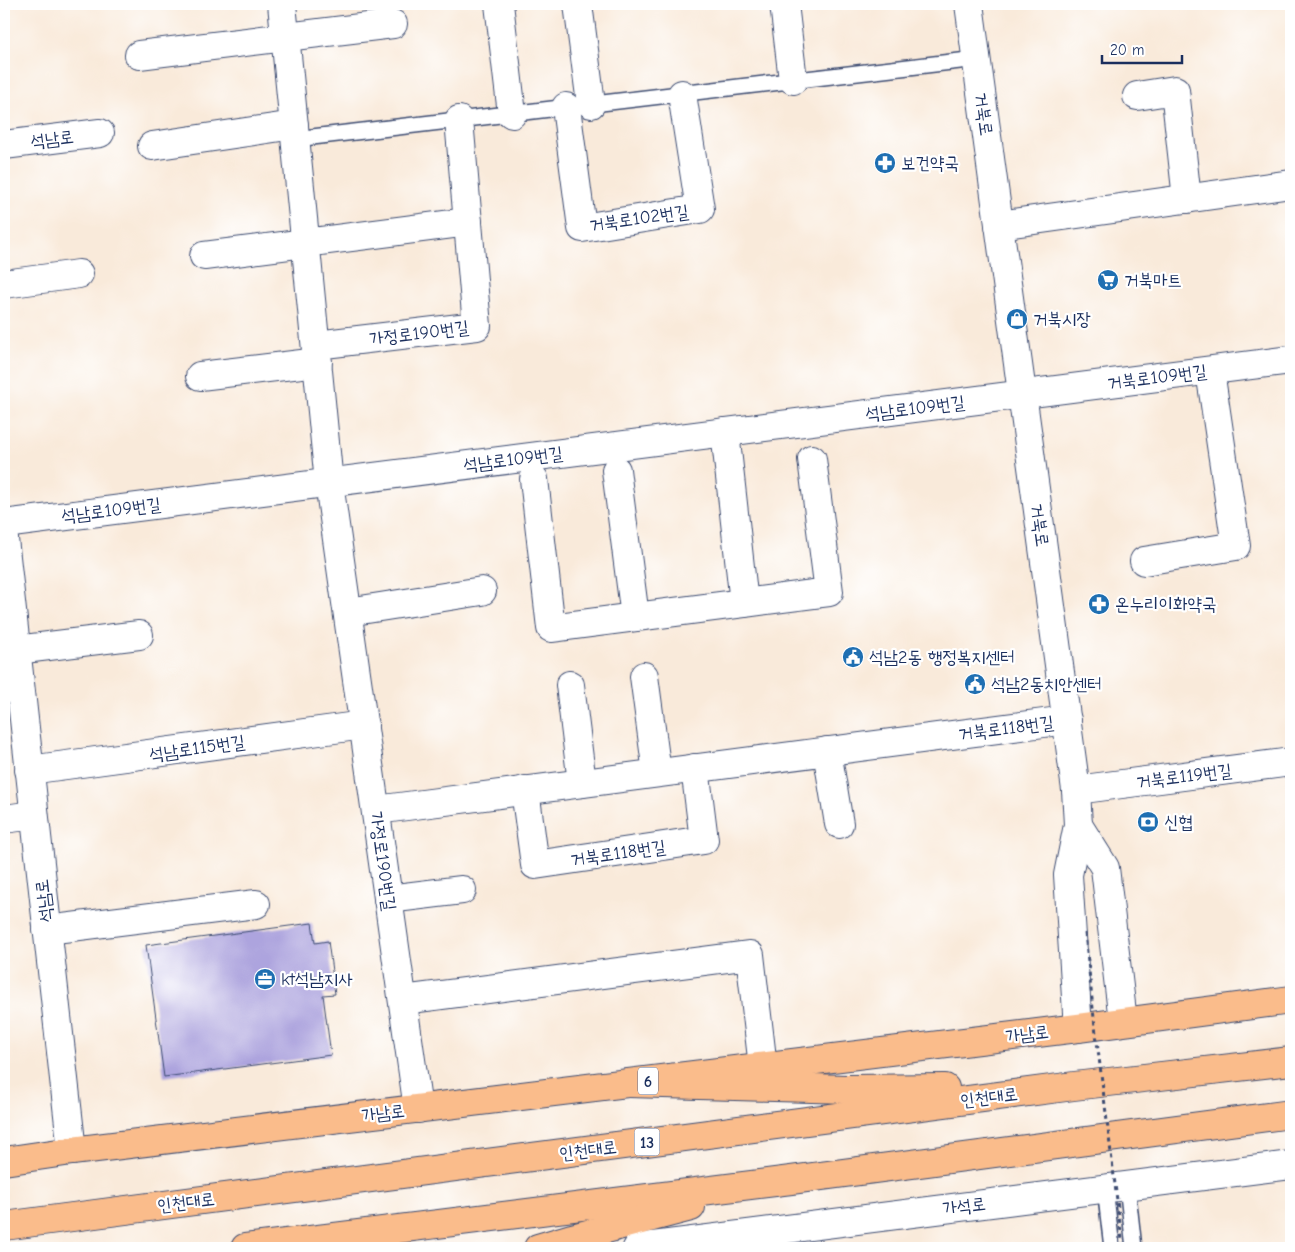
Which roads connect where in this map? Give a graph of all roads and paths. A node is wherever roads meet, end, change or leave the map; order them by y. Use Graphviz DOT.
graph roads {
  1 [pos="282,4"];
  2 [pos="499,4"];
  3 [pos="578,4"];
  4 [pos="784,4"];
  5 [pos="969,4"];
  6 [pos="393,24"];
  7 [pos="285,37"];
  8 [pos="139,55"];
  9 [pos="977,59"];
  10 [pos="793,80"];
  11 [pos="682,94"];
  12 [pos="1137,96"];
  13 [pos="578,106"];
  14 [pos="512,114"];
  15 [pos="459,120"];
  16 [pos="295,132"];
  17 [pos="100,133"];
  18 [pos="4,144"];
  19 [pos="152,146"];
  20 [pos="1291,184"];
  21 [pos="1187,199"];
  22 [pos="468,222"];
  23 [pos="1000,225"];
  24 [pos="306,243"];
  25 [pos="204,256"];
  26 [pos="79,274"];
  27 [pos="4,284"];
  28 [pos="317,353"];
  29 [pos="1291,360"];
  30 [pos="1210,371"];
  31 [pos="200,376"];
  32 [pos="1023,394"];
  33 [pos="725,432"];
  34 [pos="812,459"];
  35 [pos="616,470"];
  36 [pos="534,479"];
  37 [pos="330,483"];
  38 [pos="4,524"];
  39 [pos="4,539"];
  40 [pos="1144,561"];
  41 [pos="482,592"];
  42 [pos="744,603"];
  43 [pos="348,612"];
  44 [pos="635,617"];
  45 [pos="139,635"];
  46 [pos="16,650"];
  47 [pos="644,676"];
  48 [pos="570,685"];
  49 [pos="1067,720"];
  50 [pos="364,726"];
  51 [pos="827,751"];
  52 [pos="1291,762"];
  53 [pos="695,768"];
  54 [pos="29,770"];
  55 [pos="658,773"];
  56 [pos="582,783"];
  57 [pos="525,790"];
  58 [pos="1076,790"];
  59 [pos="376,810"];
  60 [pos="34,815"];
  61 [pos="4,819"];
  62 [pos="840,824"];
  63 [pos="1078,825"];
  64 [pos="462,890"];
  65 [pos="388,898"];
  66 [pos="256,904"];
  67 [pos="47,930"];
  68 [pos="1085,933"];
  69 [pos="403,1000"];
  70 [pos="1291,1000"];
  71 [pos="1123,1021"];
  72 [pos="1078,1028"];
  73 [pos="1291,1061"];
  74 [pos="763,1067"];
  75 [pos="628,1083"];
  76 [pos="1074,1086"];
  77 [pos="418,1109"];
  78 [pos="1291,1114"];
  79 [pos="72,1151"];
  80 [pos="4,1160"];
  81 [pos="1291,1165"];
  82 [pos="791,1180"];
  83 [pos="1116,1187"];
  84 [pos="4,1226"];
  85 [pos="245,1248"];
  86 [pos="538,1248"];
  87 [pos="637,1248"];
  88 [pos="1112,1248"];
  89 [pos="1123,1248"];
  90 [pos="1134,1248"];
  1 -- 7 [label="street, 가정로190번길"];
  2 -- 14 [label="street"];
  3 -- 13 [label="street"];
  4 -- 10 [label="street"];
  5 -- 9 [label="street, 거북로"];
  6 -- 7 [label="street"];
  7 -- 8 [label="street"];
  7 -- 16 [label="street, 가정로190번길"];
  9 -- 10 [label="lane"];
  9 -- 23 [label="street, 거북로"];
  10 -- 11 [label="lane"];
  11 -- 13 [label="lane"];
  11 -- 13 [label="street, 거북로102번길"];
  12 -- 21 [label="street"];
  13 -- 14 [label="lane"];
  14 -- 15 [label="lane"];
  15 -- 16 [label="lane"];
  15 -- 22 [label="street, 가정로190번길"];
  16 -- 19 [label="street"];
  16 -- 24 [label="street, 가정로190번길"];
  17 -- 18 [label="street, 석남로"];
  20 -- 21 [label="street"];
  21 -- 23 [label="street"];
  22 -- 24 [label="street"];
  22 -- 28 [label="street, 가정로190번길"];
  23 -- 32 [label="street, 거북로"];
  24 -- 25 [label="street"];
  24 -- 28 [label="street, 가정로190번길"];
  26 -- 27 [label="street"];
  28 -- 31 [label="street, 가정로190번길"];
  28 -- 37 [label="street, 가정로190번길"];
  29 -- 30 [label="street, 거북로109번길"];
  30 -- 32 [label="street, 거북로109번길"];
  30 -- 40 [label="street"];
  32 -- 33 [label="street, 석남로109번길"];
  32 -- 49 [label="street, 거북로"];
  33 -- 37 [label="street, 석남로109번길"];
  33 -- 42 [label="street"];
  34 -- 42 [label="street"];
  35 -- 44 [label="street"];
  36 -- 44 [label="street"];
  37 -- 38 [label="street, 석남로109번길"];
  37 -- 43 [label="street, 가정로190번길"];
  39 -- 46 [label="street, 석남로"];
  41 -- 43 [label="street"];
  42 -- 44 [label="street"];
  43 -- 50 [label="street, 가정로190번길"];
  45 -- 46 [label="street"];
  46 -- 54 [label="street, 석남로"];
  47 -- 55 [label="street"];
  48 -- 56 [label="street"];
  49 -- 51 [label="street, 거북로118번길"];
  49 -- 58 [label="street, 거북로"];
  50 -- 54 [label="street, 석남로115번길"];
  50 -- 59 [label="street, 가정로190번길"];
  51 -- 53 [label="street, 거북로118번길"];
  51 -- 62 [label="street"];
  52 -- 58 [label="street, 거북로119번길"];
  53 -- 55 [label="street, 거북로118번길"];
  53 -- 57 [label="street, 거북로118번길"];
  54 -- 60 [label="street, 석남로"];
  55 -- 56 [label="street, 거북로118번길"];
  56 -- 57 [label="street, 거북로118번길"];
  57 -- 59 [label="street, 거북로118번길"];
  58 -- 63 [label="street, 거북로"];
  59 -- 65 [label="street, 가정로190번길"];
  60 -- 61 [label="street"];
  60 -- 67 [label="street, 석남로"];
  63 -- 71 [label="street"];
  63 -- 72 [label="street"];
  64 -- 65 [label="street"];
  65 -- 69 [label="street, 가정로190번길"];
  66 -- 67 [label="street"];
  67 -- 79 [label="street, 석남로"];
  68 -- 89 [label="path, bridge"];
  69 -- 74 [label="street"];
  69 -- 77 [label="street, 가정로190번길"];
  70 -- 71 [label="main road, 가남로 / 6"];
  71 -- 72 [label="main road, 가남로 / 6"];
  72 -- 74 [label="main road, 가남로 / 6"];
  73 -- 76 [label="main road, 인천대로 / 13"];
  74 -- 75 [label="main road, 가남로 / 6"];
  75 -- 76 [label="main road"];
  75 -- 77 [label="main road, 가남로 / 6"];
  76 -- 84 [label="main road, 인천대로 / 13"];
  77 -- 79 [label="main road, 가남로 / 6"];
  78 -- 82 [label="main road"];
  79 -- 80 [label="main road, 가남로 / 6"];
  81 -- 83 [label="street, 가석로"];
  82 -- 85 [label="main road"];
  82 -- 86 [label="main road"];
  83 -- 87 [label="street, 가석로"];
  83 -- 88 [label="lane"];
  83 -- 90 [label="lane"];
}
